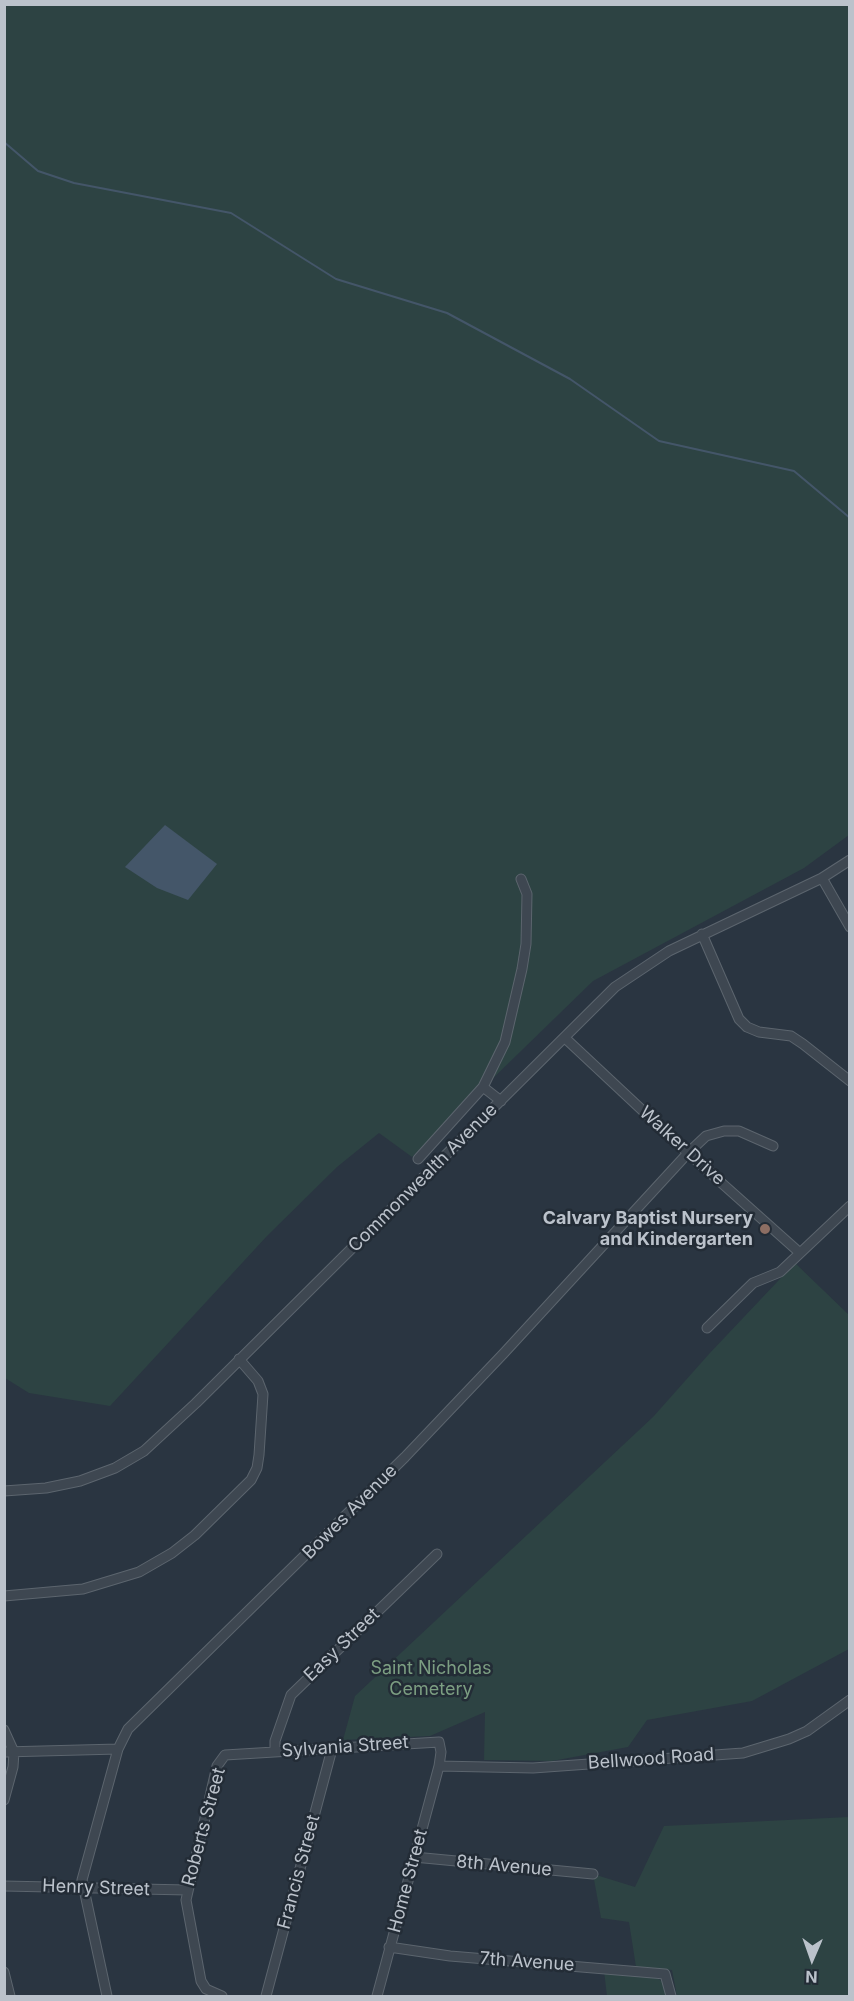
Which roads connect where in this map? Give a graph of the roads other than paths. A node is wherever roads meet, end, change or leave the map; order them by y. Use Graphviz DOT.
graph roads {
  1 [pos="849,860"];
  2 [pos="822,878"];
  3 [pos="521,879"];
  4 [pos="849,927"];
  5 [pos="702,934"];
  6 [pos="565,1038"];
  7 [pos="849,1081"];
  8 [pos="483,1087"];
  9 [pos="501,1101"];
  10 [pos="773,1146"];
  11 [pos="688,1153"];
  12 [pos="418,1159"];
  13 [pos="849,1206"];
  14 [pos="801,1253"];
  15 [pos="707,1328"];
  16 [pos="239,1359"];
  17 [pos="4,1491"];
  18 [pos="437,1554"];
  19 [pos="4,1596"];
  20 [pos="849,1700"];
  21 [pos="4,1730"];
  22 [pos="117,1749"];
  23 [pos="332,1749"];
  24 [pos="9,1752"];
  25 [pos="275,1752"];
  26 [pos="225,1755"];
  27 [pos="439,1766"];
  28 [pos="4,1800"];
  29 [pos="414,1857"];
  30 [pos="593,1874"];
  31 [pos="4,1886"];
  32 [pos="82,1888"];
  33 [pos="187,1890"];
  34 [pos="389,1947"];
  35 [pos="4,1972"];
  36 [pos="10,1996"];
  37 [pos="107,1996"];
  38 [pos="222,1996"];
  39 [pos="266,1996"];
  40 [pos="377,1996"];
  41 [pos="670,1996"];
  1 -- 2 [label="street, Commonwealth Avenue"];
  2 -- 4 [label="street"];
  2 -- 5 [label="street, Commonwealth Avenue"];
  3 -- 8 [label="street"];
  5 -- 6 [label="street, Commonwealth Avenue"];
  5 -- 7 [label="street"];
  6 -- 9 [label="street, Commonwealth Avenue"];
  6 -- 11 [label="street, Walker Drive"];
  8 -- 9 [label="street"];
  8 -- 12 [label="street"];
  9 -- 16 [label="street, Commonwealth Avenue"];
  10 -- 11 [label="street, Bowes Avenue"];
  11 -- 14 [label="street, Walker Drive"];
  11 -- 22 [label="street, Bowes Avenue"];
  13 -- 14 [label="street"];
  14 -- 15 [label="street"];
  16 -- 17 [label="street, Commonwealth Avenue"];
  16 -- 19 [label="street"];
  18 -- 25 [label="street, Easy Street"];
  20 -- 27 [label="street, Bellwood Road"];
  21 -- 24 [label="street"];
  22 -- 24 [label="street"];
  22 -- 32 [label="street, Bowes Avenue"];
  23 -- 25 [label="street, Sylvania Street"];
  23 -- 27 [label="street, Sylvania Street"];
  23 -- 39 [label="street, Francis Street"];
  24 -- 28 [label="street"];
  25 -- 26 [label="street, Sylvania Street"];
  26 -- 33 [label="street, Roberts Street"];
  27 -- 29 [label="street, Home Street"];
  29 -- 30 [label="street, 8th Avenue"];
  29 -- 34 [label="street, Home Street"];
  31 -- 32 [label="street, Henry Street"];
  32 -- 33 [label="street, Henry Street"];
  32 -- 37 [label="street, Bowes Avenue"];
  33 -- 38 [label="street, Roberts Street"];
  34 -- 40 [label="street, Home Street"];
  34 -- 41 [label="street, 7th Avenue"];
  35 -- 36 [label="street"];
}
